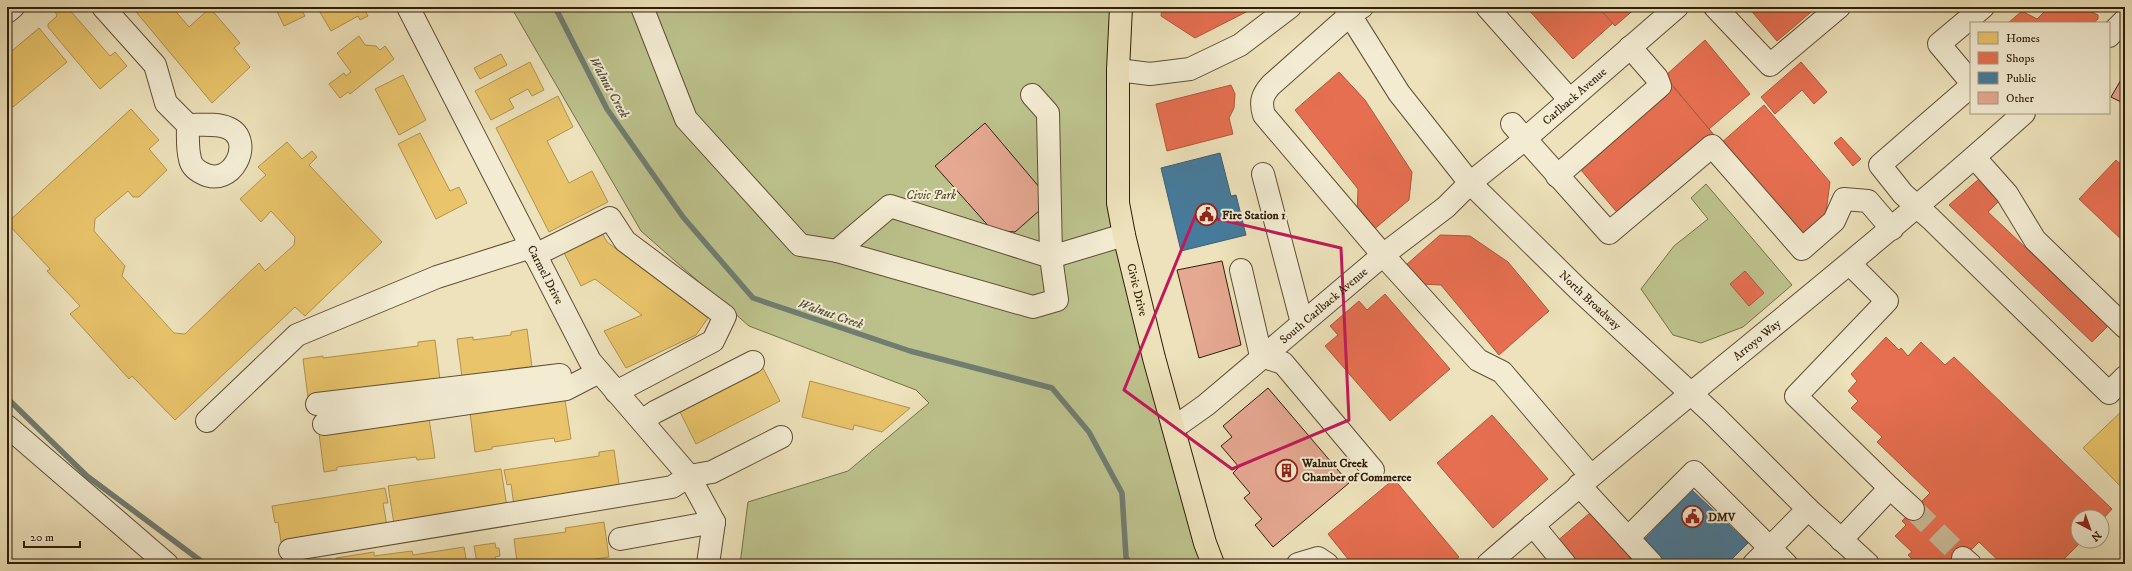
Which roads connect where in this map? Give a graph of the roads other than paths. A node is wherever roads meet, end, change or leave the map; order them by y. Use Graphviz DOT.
graph roads {
  1 [pos="13,7"];
  2 [pos="103,7"];
  3 [pos="408,7"];
  4 [pos="1120,7"];
  5 [pos="1290,7"];
  6 [pos="1487,7"];
  7 [pos="1677,7"];
  8 [pos="1716,7"];
  9 [pos="1839,7"];
  10 [pos="1983,7"];
  11 [pos="644,9"];
  12 [pos="1353,9"];
  13 [pos="7,12"];
  14 [pos="2125,20"];
  15 [pos="2110,35"];
  16 [pos="1630,47"];
  17 [pos="1118,70"];
  18 [pos="1970,81"];
  19 [pos="1970,87"];
  20 [pos="1032,94"];
  21 [pos="1570,100"];
  22 [pos="2023,114"];
  23 [pos="188,125"];
  24 [pos="1518,132"];
  25 [pos="1974,158"];
  26 [pos="1263,174"];
  27 [pos="1557,176"];
  28 [pos="1470,183"];
  29 [pos="1918,207"];
  30 [pos="1892,229"];
  31 [pos="1124,235"];
  32 [pos="533,251"];
  33 [pos="837,251"];
  34 [pos="1383,255"];
  35 [pos="1051,257"];
  36 [pos="1850,264"];
  37 [pos="1241,270"];
  38 [pos="1302,323"];
  39 [pos="2125,327"];
  40 [pos="1262,356"];
  41 [pos="753,362"];
  42 [pos="595,367"];
  43 [pos="2125,377"];
  44 [pos="616,392"];
  45 [pos="1691,394"];
  46 [pos="317,404"];
  47 [pos="208,421"];
  48 [pos="642,421"];
  49 [pos="324,424"];
  50 [pos="7,426"];
  51 [pos="1175,428"];
  52 [pos="781,437"];
  53 [pos="1373,470"];
  54 [pos="689,476"];
  55 [pos="1585,480"];
  56 [pos="1890,488"];
  57 [pos="1808,509"];
  58 [pos="1913,510"];
  59 [pos="714,522"];
  60 [pos="1528,530"];
  61 [pos="1628,538"];
  62 [pos="620,539"];
  63 [pos="1841,540"];
  64 [pos="1770,548"];
  65 [pos="290,550"];
  66 [pos="167,564"];
  67 [pos="708,564"];
  68 [pos="1213,564"];
  69 [pos="1298,564"];
  70 [pos="1326,564"];
  71 [pos="1488,564"];
  72 [pos="1546,564"];
  73 [pos="1565,564"];
  74 [pos="1652,564"];
  75 [pos="1754,564"];
  76 [pos="1786,564"];
  77 [pos="1868,564"];
  1 -- 13 [label="street"];
  2 -- 23 [label="street"];
  3 -- 32 [label="street, Carmel Drive"];
  4 -- 17 [label="main road, Civic Drive"];
  5 -- 17 [label="street"];
  6 -- 21 [label="street"];
  7 -- 16 [label="street, Carlback Avenue"];
  8 -- 9 [label="street"];
  10 -- 18 [label="street"];
  11 -- 33 [label="street"];
  12 -- 28 [label="street, North Broadway"];
  12 -- 34 [label="street"];
  14 -- 15 [label="street"];
  16 -- 21 [label="street, Carlback Avenue"];
  16 -- 27 [label="street"];
  17 -- 31 [label="main road, Civic Drive"];
  19 -- 29 [label="street"];
  20 -- 35 [label="street"];
  21 -- 24 [label="street, Carlback Avenue"];
  22 -- 25 [label="street, Arroyo Way"];
  24 -- 27 [label="street"];
  24 -- 28 [label="street, Carlback Avenue"];
  25 -- 29 [label="street, Arroyo Way"];
  25 -- 39 [label="street"];
  26 -- 38 [label="street"];
  27 -- 30 [label="street"];
  28 -- 34 [label="street, South Carlback Avenue"];
  28 -- 45 [label="street, North Broadway"];
  29 -- 30 [label="street, Arroyo Way"];
  29 -- 43 [label="street"];
  30 -- 36 [label="street, Arroyo Way"];
  31 -- 35 [label="street"];
  31 -- 51 [label="main road, Civic Drive"];
  32 -- 42 [label="street, Carmel Drive"];
  32 -- 44 [label="street"];
  32 -- 47 [label="street"];
  33 -- 35 [label="street"];
  33 -- 35 [label="street"];
  34 -- 38 [label="street, South Carlback Avenue"];
  34 -- 55 [label="street"];
  36 -- 45 [label="street, Arroyo Way"];
  36 -- 56 [label="street"];
  37 -- 40 [label="street"];
  38 -- 40 [label="street, South Carlback Avenue"];
  40 -- 51 [label="street, South Carlback Avenue"];
  40 -- 53 [label="street"];
  41 -- 48 [label="street"];
  42 -- 44 [label="street, Carmel Drive"];
  42 -- 46 [label="street"];
  42 -- 49 [label="street"];
  44 -- 48 [label="street, Carmel Drive"];
  45 -- 55 [label="street, Arroyo Way"];
  45 -- 57 [label="street, North Broadway"];
  48 -- 54 [label="street, Carmel Drive"];
  50 -- 66 [label="street"];
  51 -- 68 [label="main road, Civic Drive"];
  52 -- 54 [label="street"];
  54 -- 59 [label="street, Carmel Drive"];
  54 -- 65 [label="street"];
  55 -- 60 [label="street, Arroyo Way"];
  55 -- 61 [label="street"];
  56 -- 58 [label="street"];
  56 -- 63 [label="street"];
  57 -- 63 [label="street, North Broadway"];
  57 -- 64 [label="street"];
  59 -- 62 [label="street"];
  59 -- 67 [label="street"];
  60 -- 71 [label="street, Arroyo Way"];
  60 -- 72 [label="street"];
  60 -- 73 [label="street"];
  61 -- 64 [label="street"];
  61 -- 74 [label="street"];
  63 -- 77 [label="street, North Broadway"];
  64 -- 75 [label="street"];
  64 -- 76 [label="street"];
  69 -- 70 [label="street"];
}
